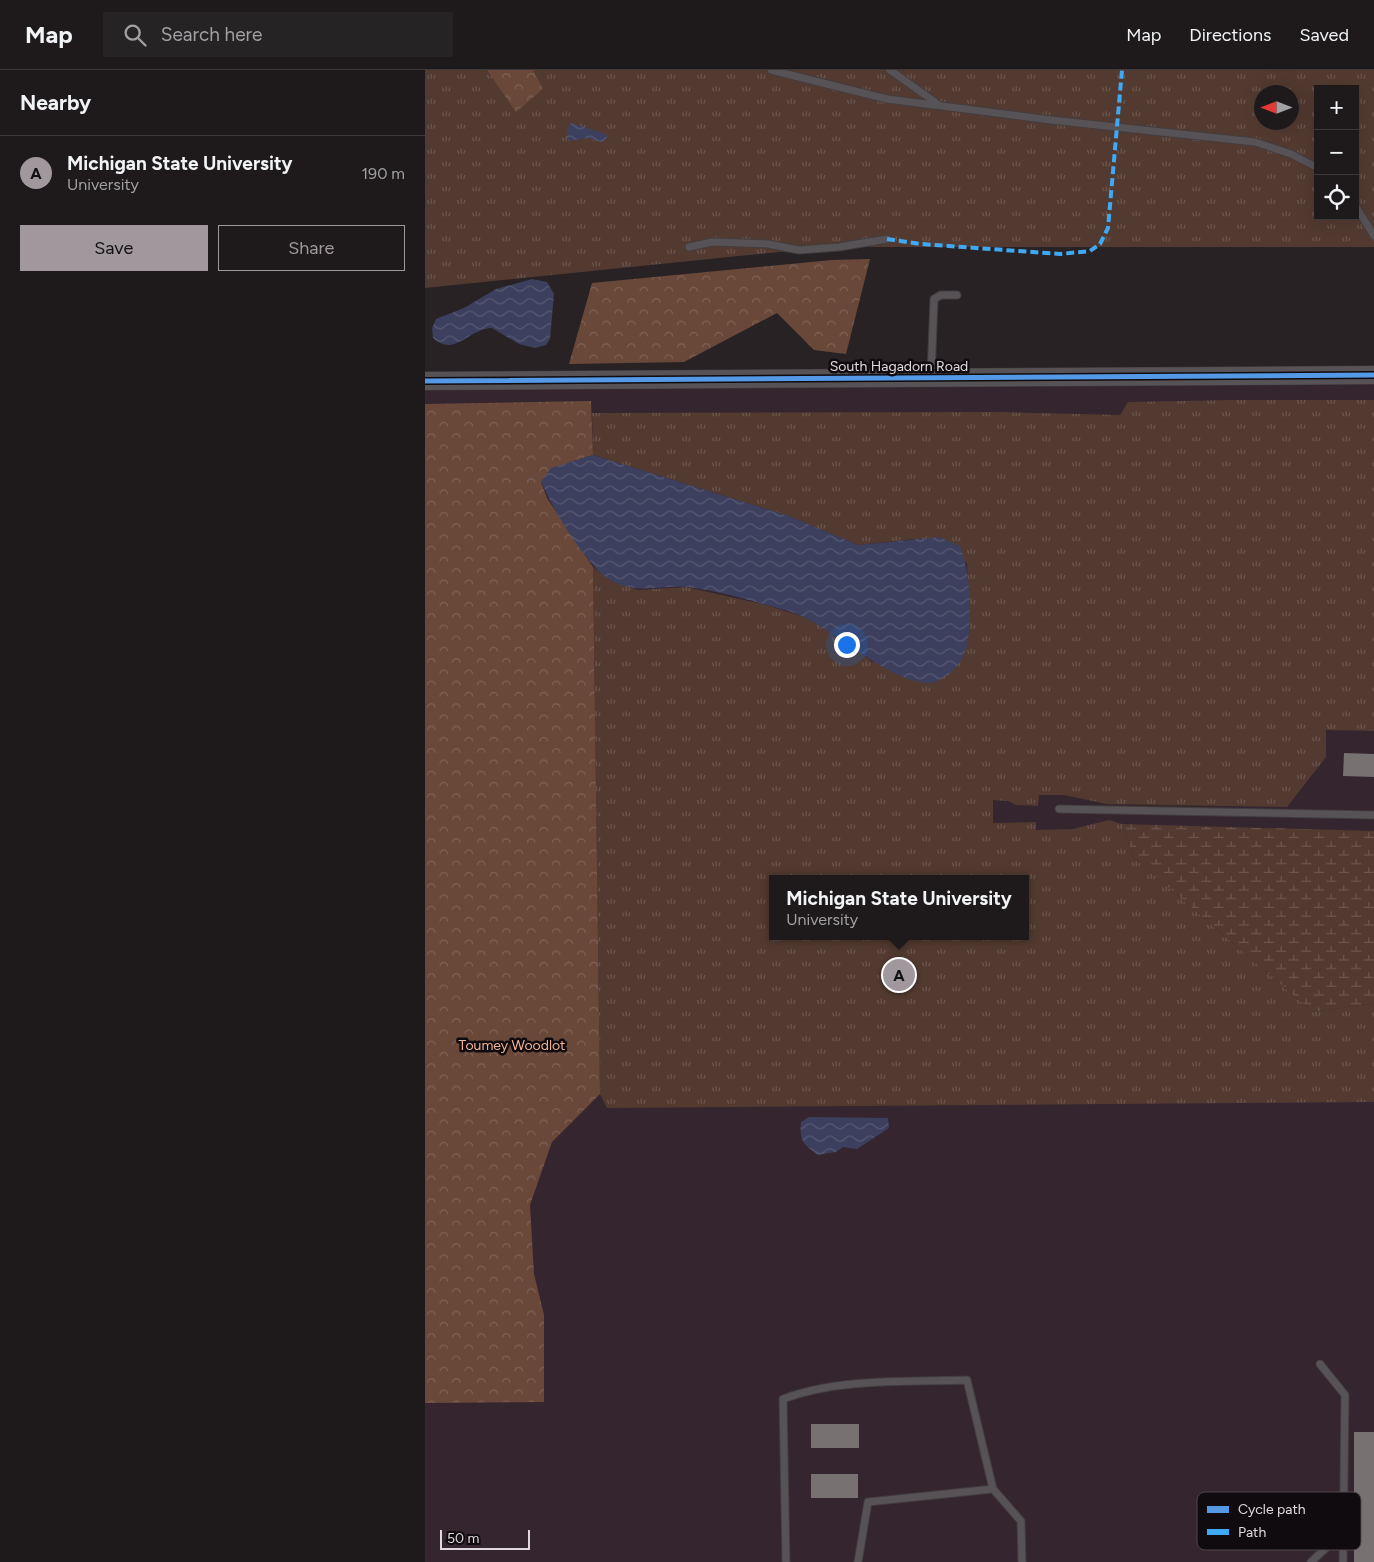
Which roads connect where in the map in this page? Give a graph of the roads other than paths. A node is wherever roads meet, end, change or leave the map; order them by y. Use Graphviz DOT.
graph roads {
  1 [pos="771,70"];
  2 [pos="890,70"];
  3 [pos="941,106"];
  4 [pos="1314,166"];
  5 [pos="1359,212"];
  6 [pos="1374,236"];
  7 [pos="887,239"];
  8 [pos="689,247"];
  9 [pos="957,295"];
  10 [pos="1374,375"];
  11 [pos="931,377"];
  12 [pos="425,380"];
  13 [pos="1059,809"];
  14 [pos="1374,815"];
  15 [pos="1320,1364"];
  16 [pos="993,1489"];
  17 [pos="1344,1492"];
  18 [pos="1324,1550"];
  19 [pos="786,1562"];
  20 [pos="858,1562"];
  21 [pos="1022,1562"];
  22 [pos="1311,1562"];
  1 -- 3 [label="lane"];
  2 -- 3 [label="lane"];
  3 -- 4 [label="lane"];
  5 -- 6 [label="lane"];
  7 -- 8 [label="lane"];
  9 -- 11 [label="lane"];
  10 -- 11 [label="street, South Hagadorn Road"];
  11 -- 12 [label="street, South Hagadorn Road"];
  13 -- 14 [label="lane"];
  15 -- 17 [label="lane"];
  16 -- 19 [label="lane"];
  16 -- 20 [label="lane"];
  16 -- 21 [label="lane"];
  18 -- 22 [label="lane"];
}
